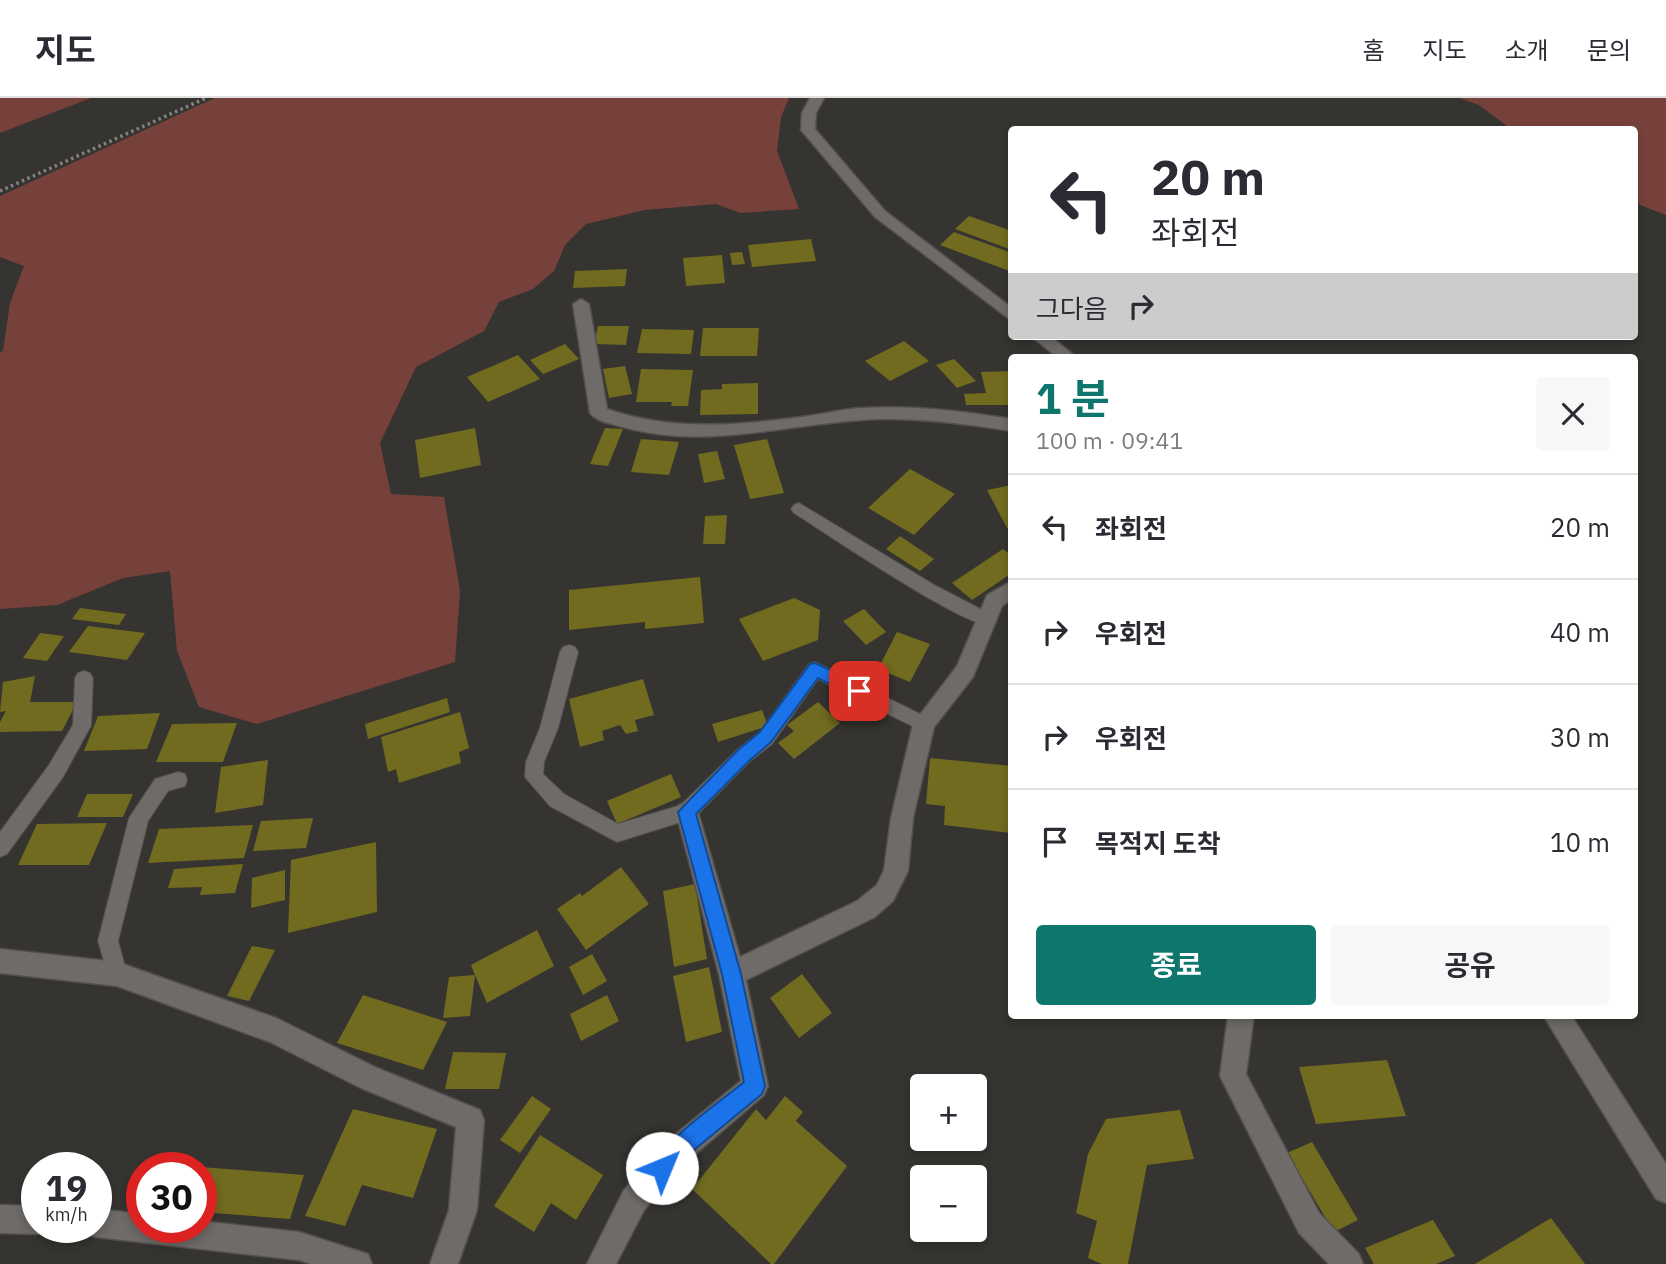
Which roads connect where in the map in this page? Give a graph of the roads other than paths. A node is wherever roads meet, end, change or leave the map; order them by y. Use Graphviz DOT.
graph roads {
  1 [pos="817,98"];
  2 [pos="581,304"];
  3 [pos="1008,313"];
  4 [pos="1045,340"];
  5 [pos="1064,354"];
  6 [pos="1008,424"];
  7 [pos="799,509"];
  8 [pos="1008,592"];
  9 [pos="986,620"];
  10 [pos="569,652"];
  11 [pos="84,678"];
  12 [pos="925,724"];
  13 [pos="178,780"];
  14 [pos="687,812"];
  15 [pos="0,848"];
  16 [pos="0,961"];
  17 [pos="117,974"];
  18 [pos="732,974"];
  19 [pos="1240,1019"];
  20 [pos="1559,1019"];
  21 [pos="1666,1189"];
  22 [pos="0,1219"];
  23 [pos="21,1220"];
  24 [pos="112,1225"];
  25 [pos="358,1264"];
  26 [pos="444,1264"];
  27 [pos="601,1264"];
  28 [pos="1349,1264"];
  1 -- 3 [label="street"];
  2 -- 6 [label="street"];
  4 -- 5 [label="street"];
  7 -- 9 [label="lane"];
  8 -- 9 [label="street"];
  9 -- 12 [label="street"];
  10 -- 14 [label="lane"];
  11 -- 15 [label="lane"];
  12 -- 14 [label="lane"];
  12 -- 18 [label="street"];
  13 -- 17 [label="lane"];
  14 -- 18 [label="street"];
  16 -- 17 [label="street"];
  17 -- 26 [label="street"];
  18 -- 27 [label="street"];
  19 -- 28 [label="street"];
  20 -- 21 [label="street"];
  22 -- 23 [label="street"];
  24 -- 25 [label="street"];
}
